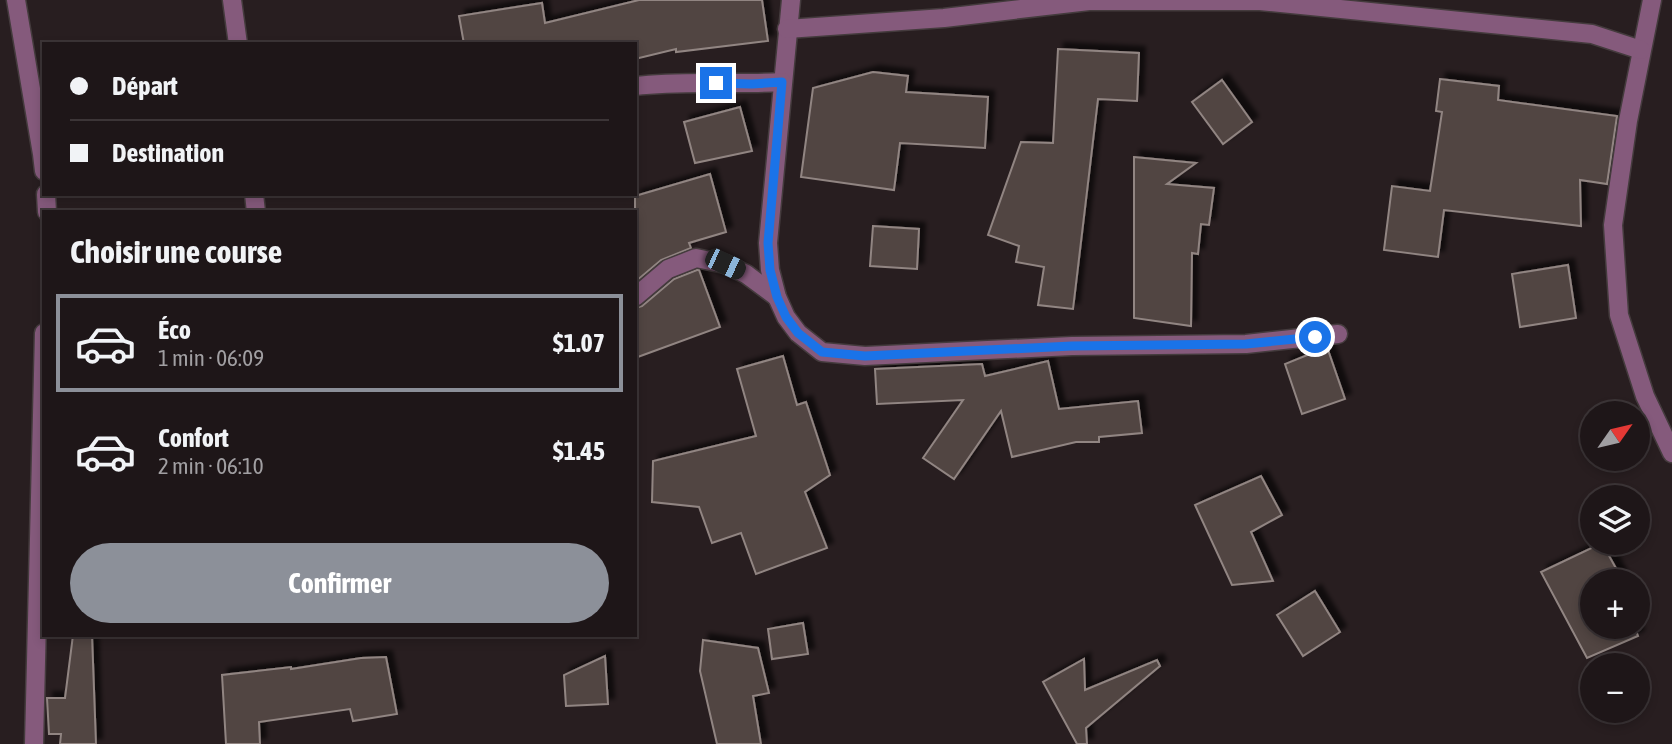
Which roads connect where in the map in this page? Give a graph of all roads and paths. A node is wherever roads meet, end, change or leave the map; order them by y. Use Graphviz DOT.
graph roads {
  1 [pos="16,0"];
  2 [pos="232,0"];
  3 [pos="790,0"];
  4 [pos="1089,0"];
  5 [pos="1652,0"];
  6 [pos="787,29"];
  7 [pos="237,42"];
  8 [pos="1641,50"];
  9 [pos="782,82"];
  10 [pos="637,86"];
  11 [pos="42,148"];
  12 [pos="637,295"];
  13 [pos="777,297"];
  14 [pos="1338,334"];
  15 [pos="42,415"];
  16 [pos="1672,453"];
  17 [pos="34,744"];
  1 -- 11 [label="street"];
  2 -- 7 [label="street"];
  3 -- 6 [label="street"];
  4 -- 6 [label="street"];
  4 -- 8 [label="street"];
  5 -- 8 [label="street"];
  6 -- 9 [label="street"];
  8 -- 16 [label="street"];
  9 -- 10 [label="street"];
  9 -- 13 [label="street"];
  12 -- 13 [label="street"];
  13 -- 14 [label="street"];
  15 -- 17 [label="street"];
}
